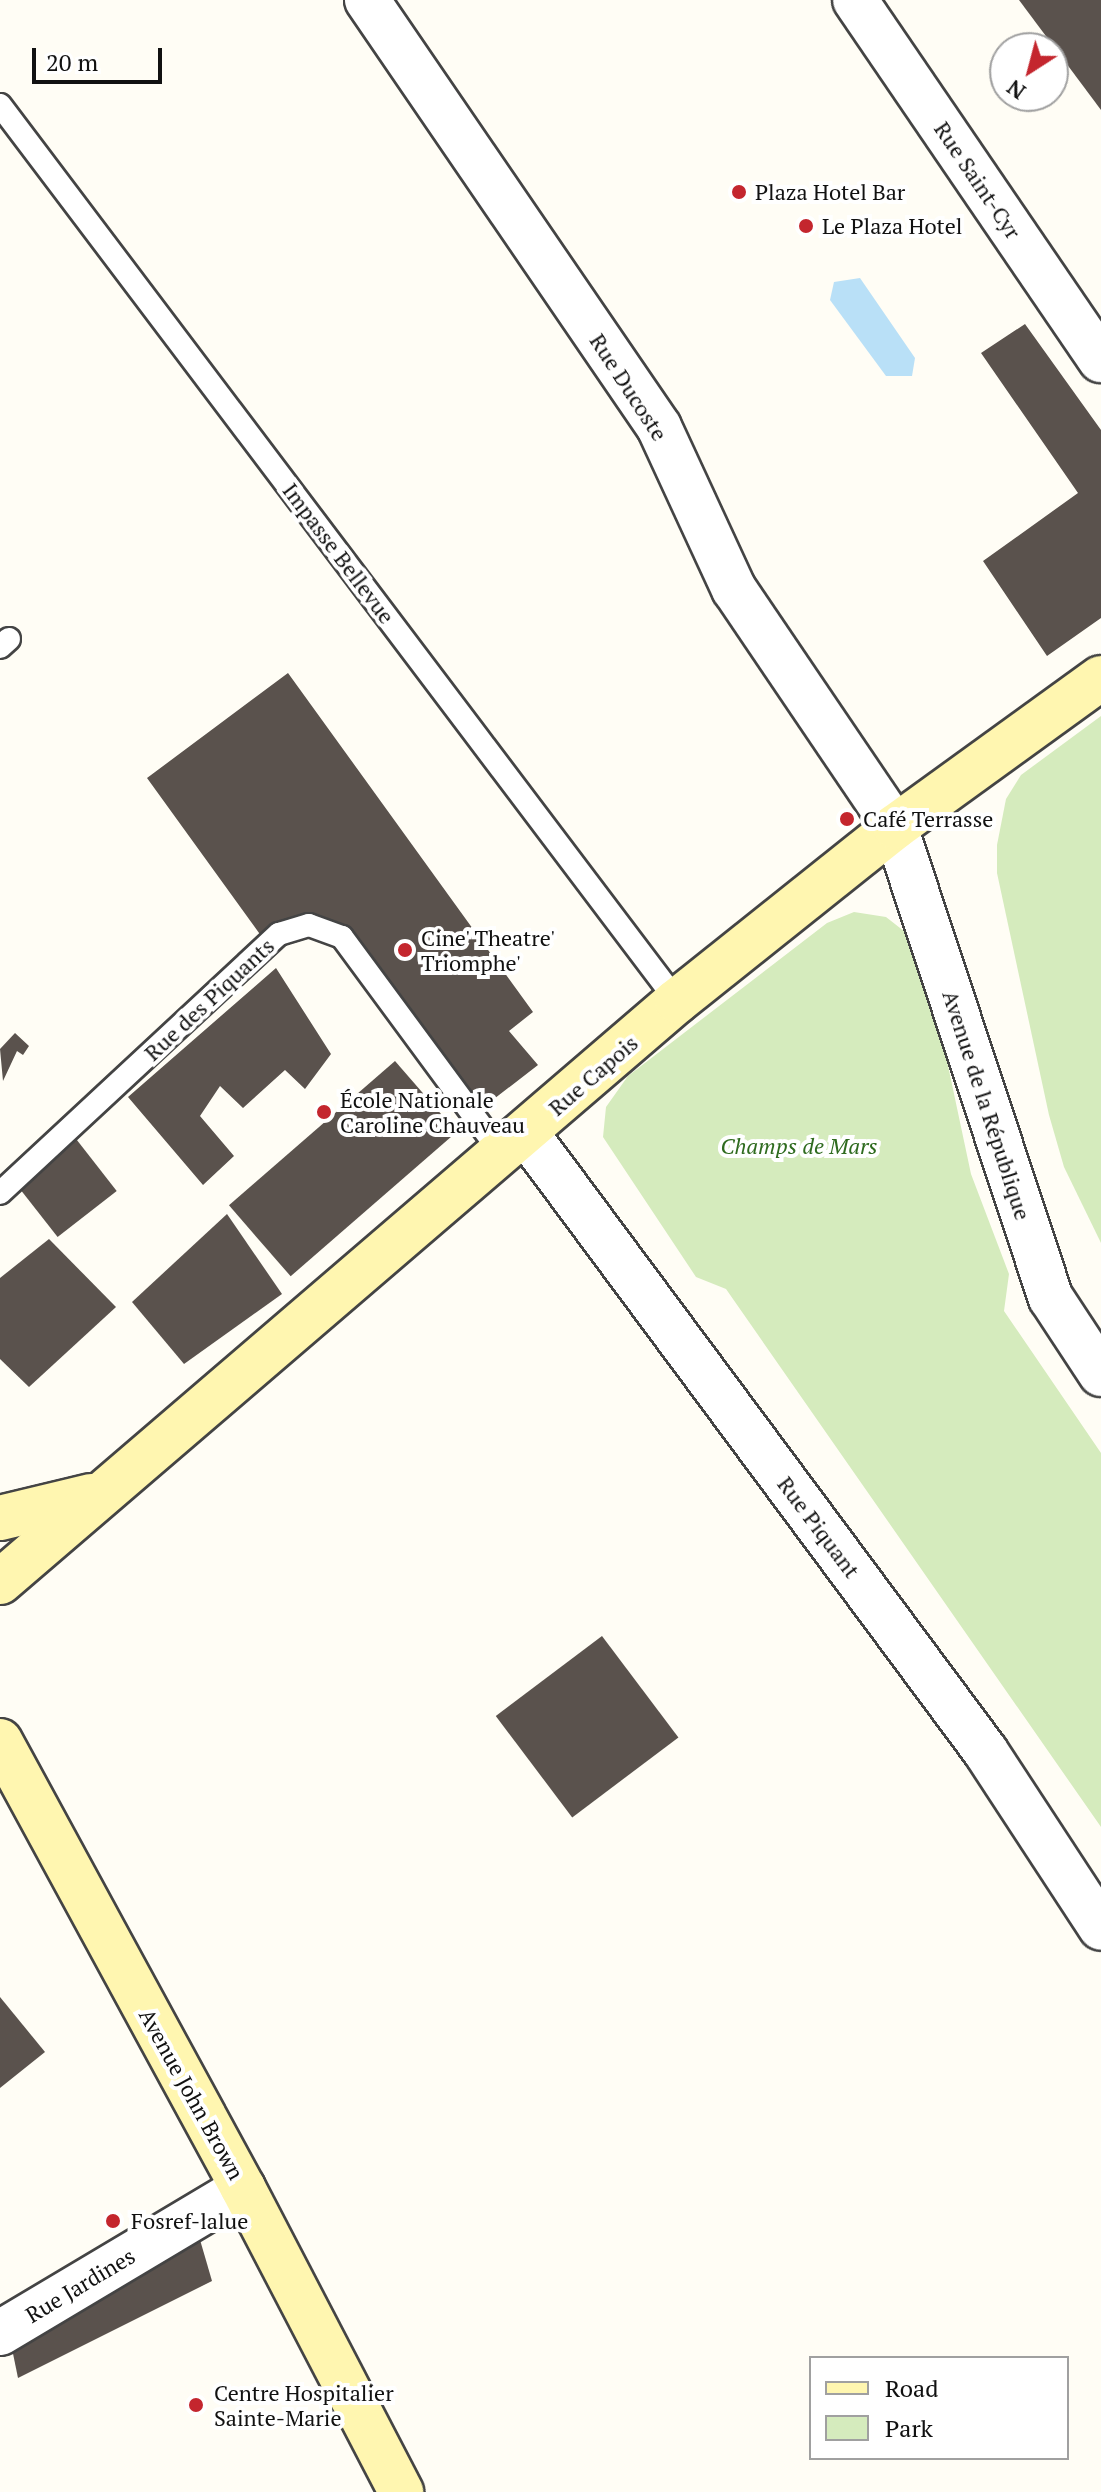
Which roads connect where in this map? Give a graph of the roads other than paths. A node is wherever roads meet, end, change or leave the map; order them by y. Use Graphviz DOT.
graph roads {
  1 [pos="367,0"];
  2 [pos="855,0"];
  3 [pos="0,105"];
  4 [pos="1101,360"];
  5 [pos="1101,678"];
  6 [pos="895,827"];
  7 [pos="677,1001"];
  8 [pos="513,1143"];
  9 [pos="0,1193"];
  10 [pos="1101,1374"];
  11 [pos="101,1492"];
  12 [pos="0,1518"];
  13 [pos="0,1582"];
  14 [pos="0,1741"];
  15 [pos="1101,1928"];
  16 [pos="243,2188"];
  17 [pos="0,2333"];
  18 [pos="401,2492"];
  1 -- 6 [label="street, Rue Ducoste"];
  2 -- 4 [label="street, Rue Saint-Cyr"];
  3 -- 7 [label="lane, Impasse Bellevue"];
  5 -- 6 [label="street, Rue Capois"];
  6 -- 7 [label="street, Rue Capois"];
  6 -- 10 [label="street, Avenue de la République"];
  7 -- 8 [label="street, Rue Capois"];
  8 -- 9 [label="lane, Rue des Piquants"];
  8 -- 11 [label="street, Rue Capois"];
  8 -- 15 [label="street, Rue Piquant"];
  11 -- 12 [label="street, Rue Capois"];
  11 -- 13 [label="street, Rue Capois"];
  14 -- 16 [label="street, Avenue John Brown"];
  16 -- 17 [label="street, Rue Jardines"];
  16 -- 18 [label="street, Avenue John Brown"];
}
